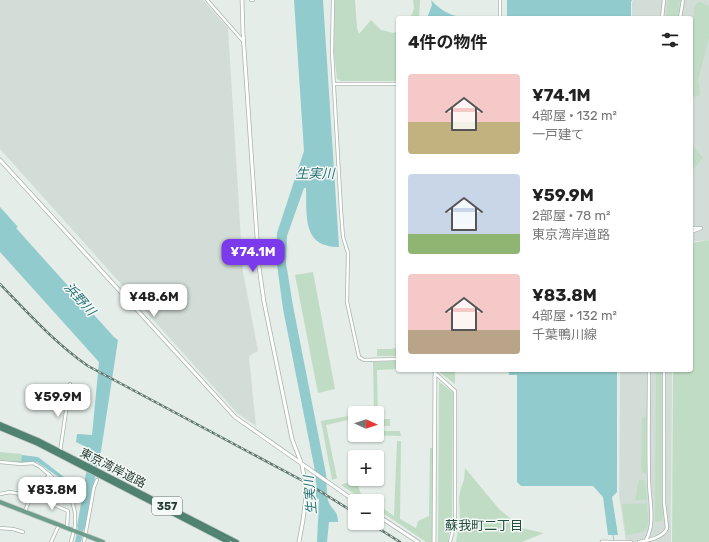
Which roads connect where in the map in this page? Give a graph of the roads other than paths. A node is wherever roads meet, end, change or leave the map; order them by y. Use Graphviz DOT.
graph roads {
  1 [pos="207,0"];
  2 [pos="242,0"];
  3 [pos="333,0"];
  4 [pos="500,0"];
  5 [pos="664,0"];
  6 [pos="683,0"];
  7 [pos="500,16"];
  8 [pos="662,16"];
  9 [pos="680,16"];
  10 [pos="243,41"];
  11 [pos="334,84"];
  12 [pos="396,84"];
  13 [pos="0,160"];
  14 [pos="693,228"];
  15 [pos="693,231"];
  16 [pos="396,359"];
  17 [pos="435,372"];
  18 [pos="436,372"];
  19 [pos="649,372"];
  20 [pos="664,372"];
  21 [pos="70,384"];
  22 [pos="0,424"];
  23 [pos="0,428"];
  24 [pos="59,454"];
  25 [pos="0,462"];
  26 [pos="302,465"];
  27 [pos="97,473"];
  28 [pos="49,474"];
  29 [pos="97,480"];
  30 [pos="39,491"];
  31 [pos="0,494"];
  32 [pos="31,496"];
  33 [pos="348,496"];
  34 [pos="0,502"];
  35 [pos="26,511"];
  36 [pos="384,520"];
  37 [pos="59,525"];
  38 [pos="0,528"];
  39 [pos="67,528"];
  40 [pos="73,530"];
  41 [pos="23,532"];
  42 [pos="86,535"];
  43 [pos="646,540"];
  44 [pos="51,542"];
  45 [pos="71,542"];
  46 [pos="84,542"];
  47 [pos="103,542"];
  48 [pos="228,542"];
  49 [pos="237,542"];
  50 [pos="299,542"];
  51 [pos="418,542"];
  52 [pos="434,542"];
  53 [pos="450,542"];
  54 [pos="602,542"];
  55 [pos="608,542"];
  56 [pos="621,542"];
  57 [pos="631,542"];
  58 [pos="639,542"];
  1 -- 10 [label="street"];
  2 -- 10 [label="street"];
  3 -- 11 [label="street"];
  4 -- 7 [label="street"];
  5 -- 8 [label="street"];
  6 -- 9 [label="street"];
  10 -- 26 [label="street"];
  11 -- 12 [label="street"];
  11 -- 16 [label="street"];
  13 -- 26 [label="street"];
  14 -- 15 [label="street"];
  17 -- 52 [label="street"];
  18 -- 53 [label="street"];
  19 -- 43 [label="street"];
  20 -- 43 [label="street"];
  21 -- 24 [label="street"];
  22 -- 24 [label="highway, 東京湾岸道路 / 357"];
  23 -- 24 [label="highway, 東京湾岸道路 / 357"];
  24 -- 27 [label="highway, 東京湾岸道路 / 357"];
  25 -- 28 [label="street"];
  26 -- 33 [label="street"];
  26 -- 50 [label="street"];
  27 -- 48 [label="highway, 東京湾岸道路 / 357"];
  27 -- 49 [label="highway, 東京湾岸道路 / 357"];
  28 -- 30 [label="street"];
  28 -- 40 [label="street"];
  29 -- 42 [label="street"];
  30 -- 32 [label="street"];
  30 -- 39 [label="street"];
  31 -- 32 [label="street"];
  32 -- 35 [label="street"];
  34 -- 35 [label="main road"];
  35 -- 37 [label="main road"];
  36 -- 51 [label="street"];
  37 -- 39 [label="main road"];
  37 -- 44 [label="street"];
  38 -- 41 [label="street"];
  39 -- 40 [label="main road"];
  40 -- 42 [label="main road"];
  40 -- 45 [label="street"];
  42 -- 46 [label="street"];
  42 -- 47 [label="main road"];
  43 -- 58 [label="street"];
  54 -- 55 [label="street"];
  55 -- 56 [label="street"];
  56 -- 57 [label="street"];
}
